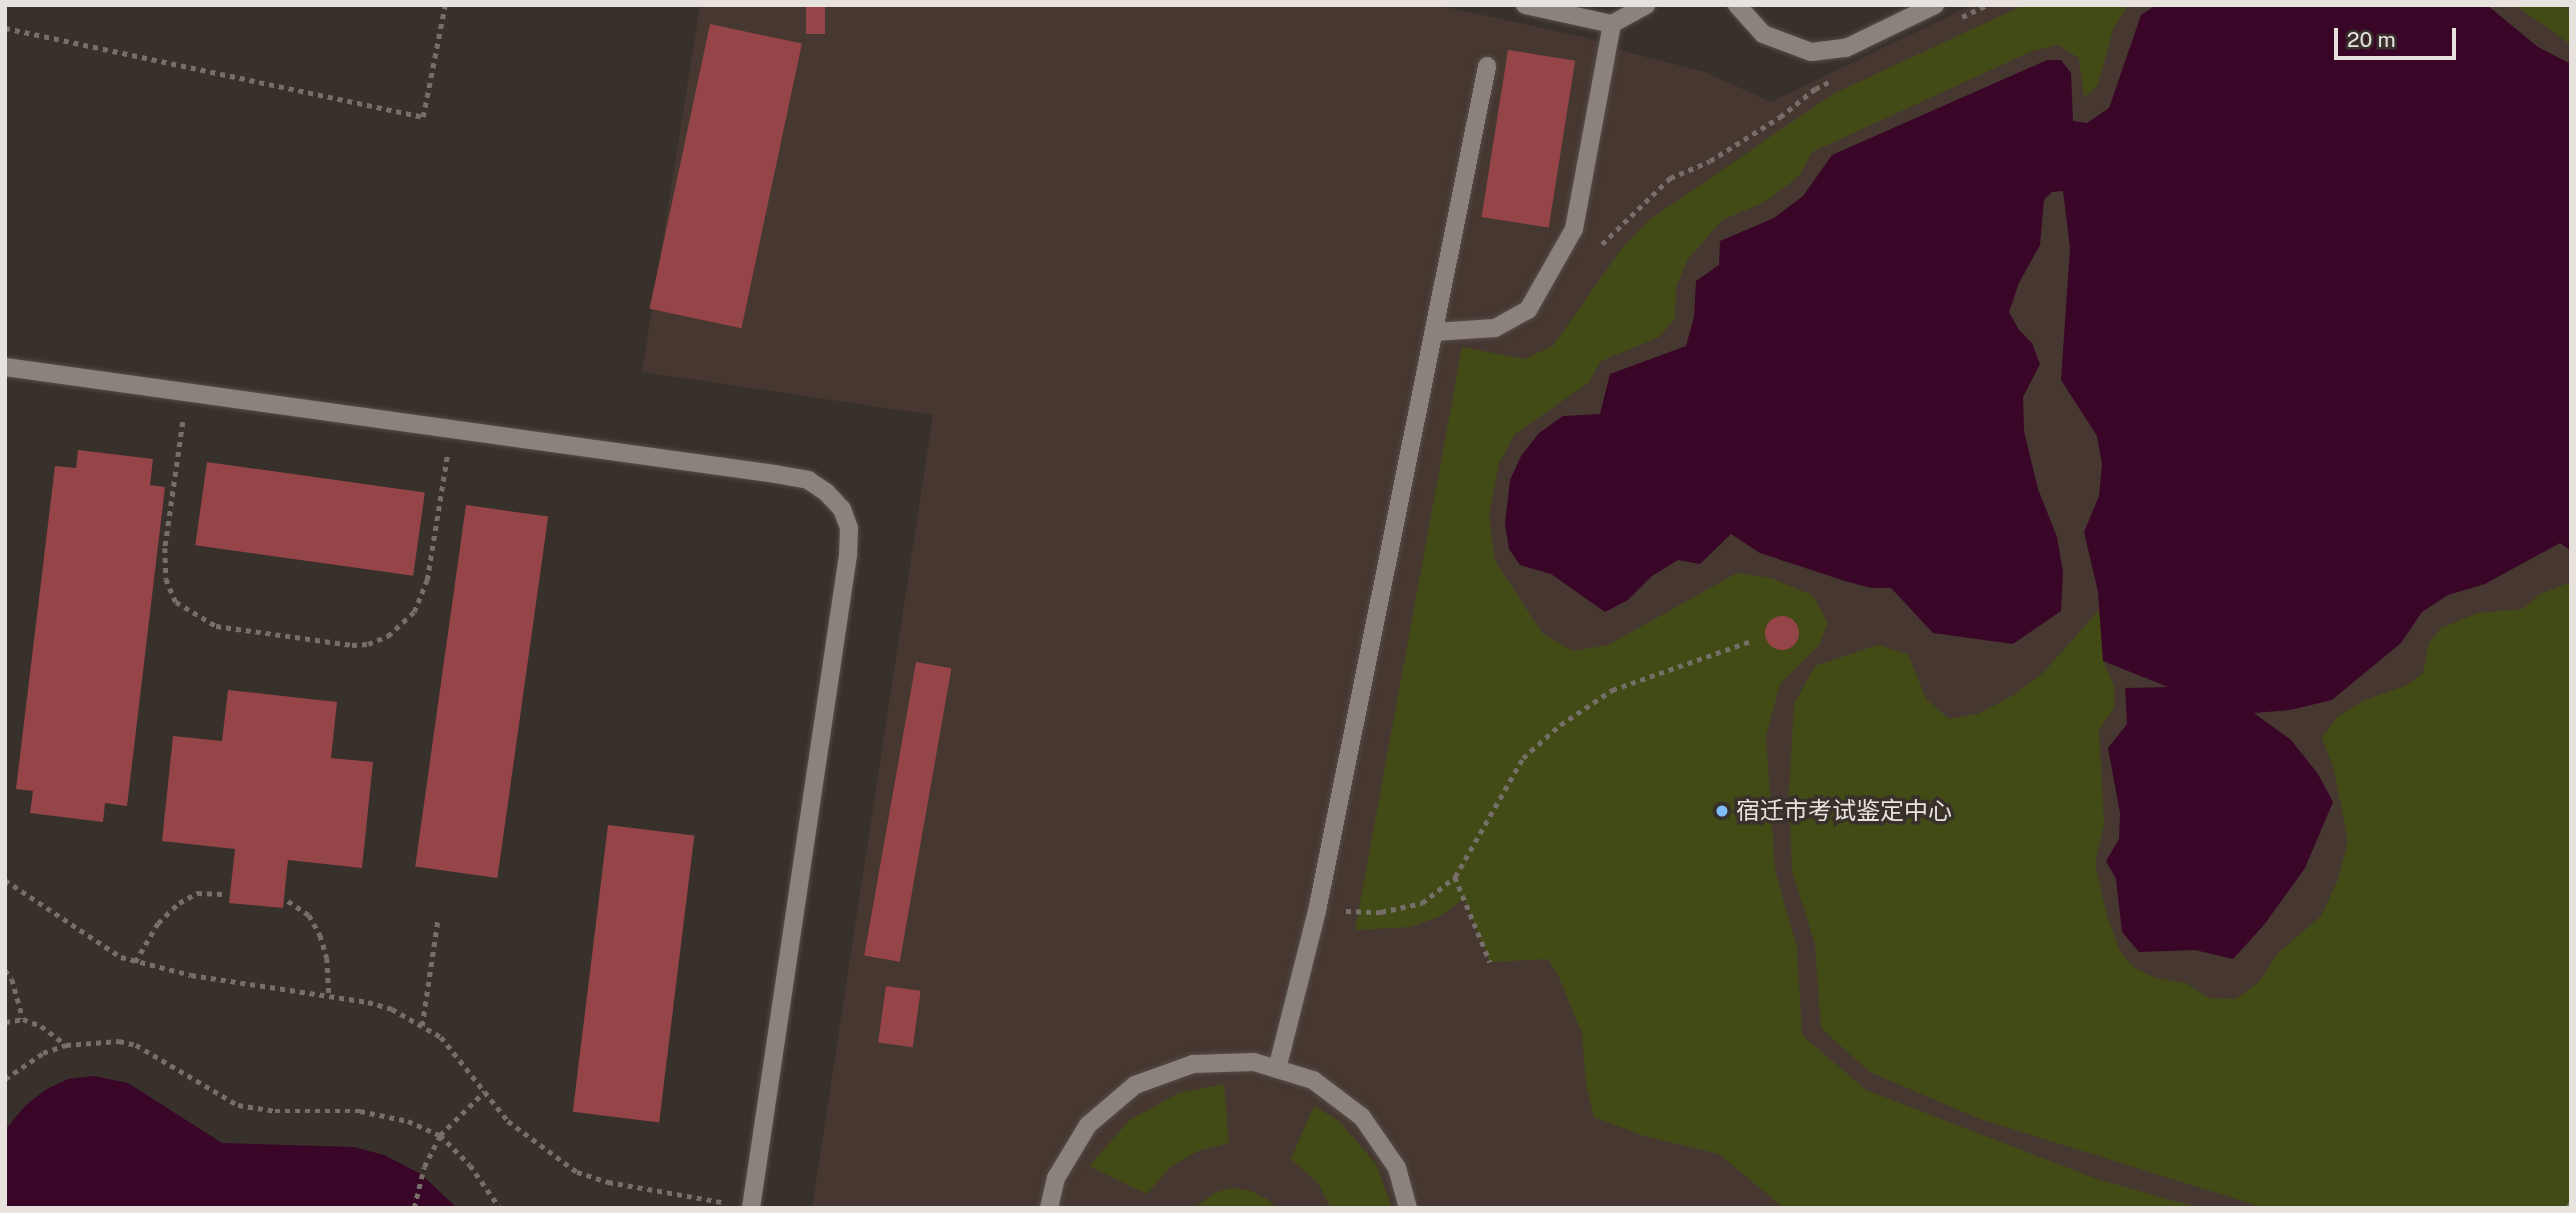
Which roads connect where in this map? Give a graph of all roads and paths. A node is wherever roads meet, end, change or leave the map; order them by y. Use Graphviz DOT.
graph roads {
  1 [pos="445,5"];
  2 [pos="1525,5"];
  3 [pos="1646,5"];
  4 [pos="1737,5"];
  5 [pos="1935,5"];
  6 [pos="1987,5"];
  7 [pos="1949,23"];
  8 [pos="1612,24"];
  9 [pos="5,28"];
  10 [pos="1487,66"];
  11 [pos="1839,77"];
  12 [pos="1594,255"];
  13 [pos="1434,332"];
  14 [pos="5,367"];
  15 [pos="187,392"];
  16 [pos="452,429"];
  17 [pos="1751,641"];
  18 [pos="1455,877"];
  19 [pos="5,880"];
  20 [pos="224,894"];
  21 [pos="288,901"];
  22 [pos="1317,911"];
  23 [pos="438,918"];
  24 [pos="135,962"];
  25 [pos="1490,962"];
  26 [pos="5,970"];
  27 [pos="329,996"];
  28 [pos="23,1019"];
  29 [pos="5,1022"];
  30 [pos="422,1026"];
  31 [pos="66,1045"];
  32 [pos="1277,1069"];
  33 [pos="5,1079"];
  34 [pos="484,1092"];
  35 [pos="440,1135"];
  36 [pos="2571,1202"];
  37 [pos="414,1208"];
  38 [pos="499,1208"];
  39 [pos="751,1208"];
  40 [pos="1049,1208"];
  41 [pos="1408,1208"];
  42 [pos="2568,1208"];
  1 -- 9 [label="path"];
  2 -- 8 [label="lane"];
  3 -- 8 [label="lane"];
  4 -- 5 [label="lane"];
  6 -- 7 [label="path"];
  8 -- 13 [label="lane"];
  10 -- 13 [label="lane"];
  11 -- 12 [label="path"];
  13 -- 22 [label="lane"];
  14 -- 15 [label="lane"];
  15 -- 16 [label="lane"];
  15 -- 16 [label="path"];
  16 -- 39 [label="lane"];
  17 -- 18 [label="path"];
  18 -- 22 [label="path"];
  18 -- 25 [label="path"];
  19 -- 24 [label="path"];
  20 -- 24 [label="path"];
  21 -- 27 [label="path"];
  22 -- 32 [label="lane"];
  23 -- 30 [label="path"];
  24 -- 27 [label="path"];
  26 -- 28 [label="path"];
  27 -- 30 [label="path"];
  28 -- 29 [label="path"];
  28 -- 31 [label="path"];
  30 -- 34 [label="path"];
  31 -- 33 [label="path"];
  31 -- 35 [label="path"];
  32 -- 40 [label="lane"];
  32 -- 41 [label="lane"];
  34 -- 35 [label="path"];
  34 -- 39 [label="path"];
  35 -- 37 [label="path"];
  35 -- 38 [label="path"];
  36 -- 42 [label="path"];
}
